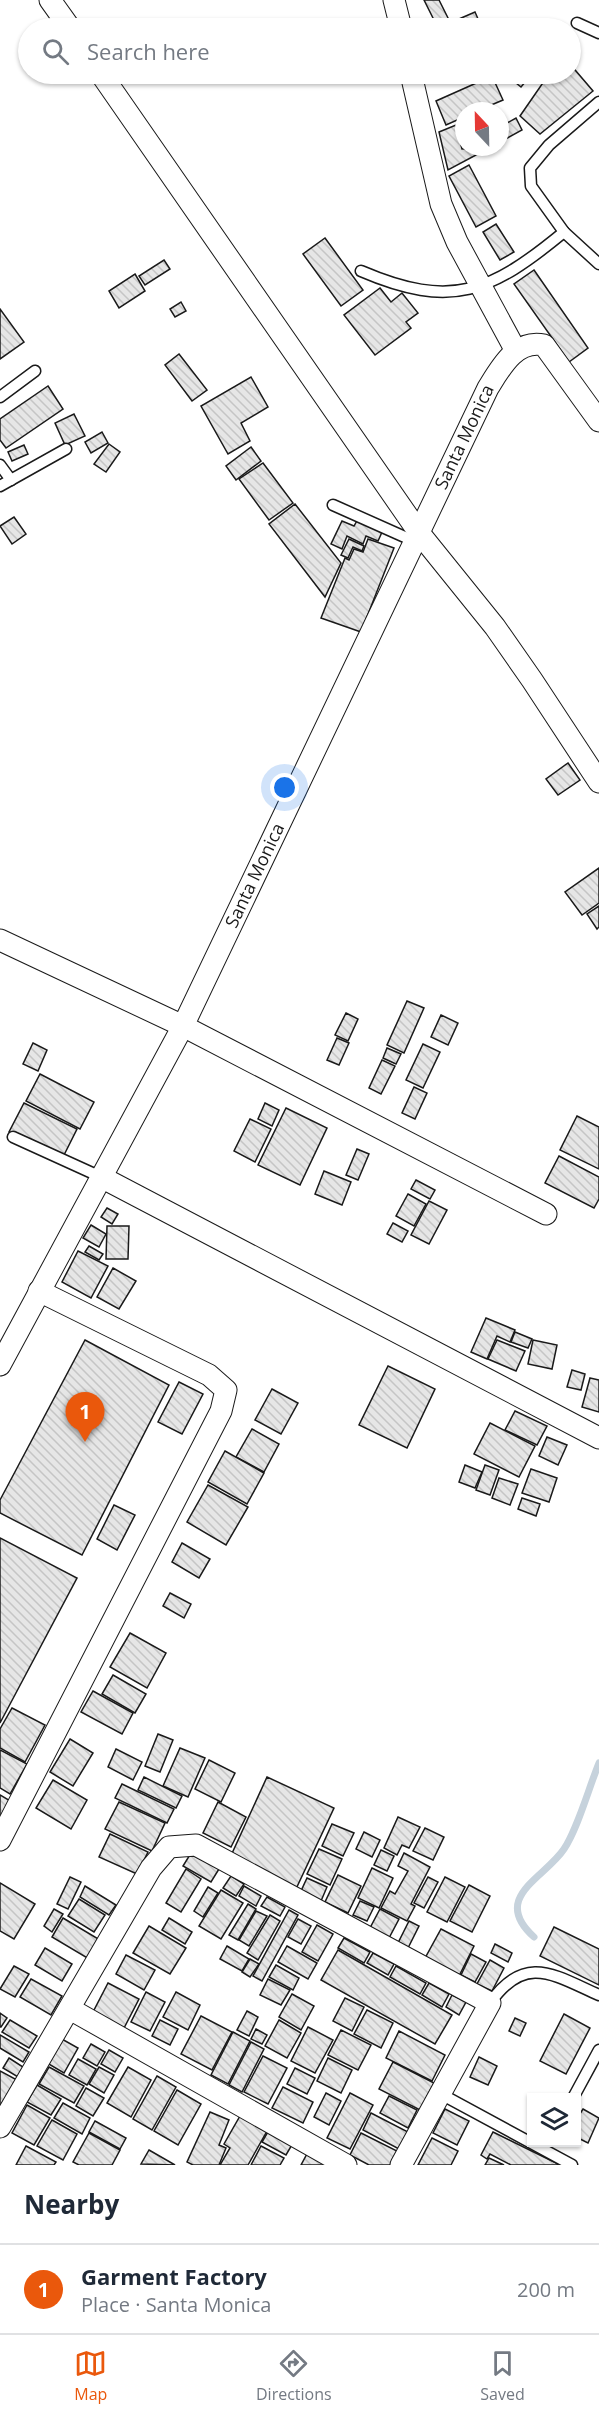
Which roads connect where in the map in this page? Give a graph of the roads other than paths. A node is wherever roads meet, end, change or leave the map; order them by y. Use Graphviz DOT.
graph roads {
  1 [pos="50,0"];
  2 [pos="394,0"];
  3 [pos="63,18"];
  4 [pos="398,18"];
  5 [pos="581,25"];
  6 [pos="599,33"];
  7 [pos="108,84"];
  8 [pos="413,84"];
  9 [pos="599,102"];
  10 [pos="564,232"];
  11 [pos="599,264"];
  12 [pos="361,271"];
  13 [pos="482,287"];
  14 [pos="516,351"];
  15 [pos="35,371"];
  16 [pos="0,397"];
  17 [pos="599,421"];
  18 [pos="66,449"];
  19 [pos="0,465"];
  20 [pos="11,480"];
  21 [pos="0,486"];
  22 [pos="333,505"];
  23 [pos="418,538"];
  24 [pos="599,782"];
  25 [pos="0,940"];
  26 [pos="183,1026"];
  27 [pos="13,1137"];
  28 [pos="101,1178"];
  29 [pos="546,1214"];
  30 [pos="39,1291"];
  31 [pos="0,1365"];
  32 [pos="599,1438"];
  33 [pos="0,1840"];
  34 [pos="599,1995"];
  35 [pos="490,2003"];
  36 [pos="70,2009"];
  37 [pos="599,2050"];
  38 [pos="439,2093"];
  39 [pos="575,2093"];
  40 [pos="0,2127"];
  41 [pos="527,2137"];
  42 [pos="546,2147"];
  43 [pos="346,2165"];
  44 [pos="401,2165"];
  45 [pos="572,2165"];
  1 -- 3 [label="street"];
  2 -- 4 [label="street"];
  5 -- 6 [label="lane"];
  7 -- 23 [label="street"];
  8 -- 13 [label="street"];
  9 -- 10 [label="lane"];
  10 -- 11 [label="lane"];
  10 -- 13 [label="lane"];
  12 -- 13 [label="lane"];
  13 -- 14 [label="street"];
  14 -- 17 [label="street"];
  14 -- 23 [label="street, Santa Monica"];
  15 -- 16 [label="lane"];
  18 -- 20 [label="lane"];
  19 -- 20 [label="lane"];
  20 -- 21 [label="lane"];
  22 -- 23 [label="lane"];
  23 -- 24 [label="street"];
  23 -- 26 [label="street, Santa Monica"];
  25 -- 26 [label="street"];
  26 -- 28 [label="street, Santa Monica"];
  26 -- 29 [label="street"];
  27 -- 28 [label="lane"];
  28 -- 30 [label="street, Santa Monica"];
  28 -- 32 [label="street"];
  30 -- 31 [label="street, Santa Monica"];
  30 -- 33 [label="street"];
  34 -- 35 [label="lane"];
  35 -- 36 [label="street"];
  35 -- 38 [label="street"];
  36 -- 40 [label="street"];
  36 -- 43 [label="street"];
  37 -- 39 [label="lane"];
  38 -- 41 [label="lane"];
  38 -- 44 [label="street"];
  42 -- 45 [label="lane"];
}
